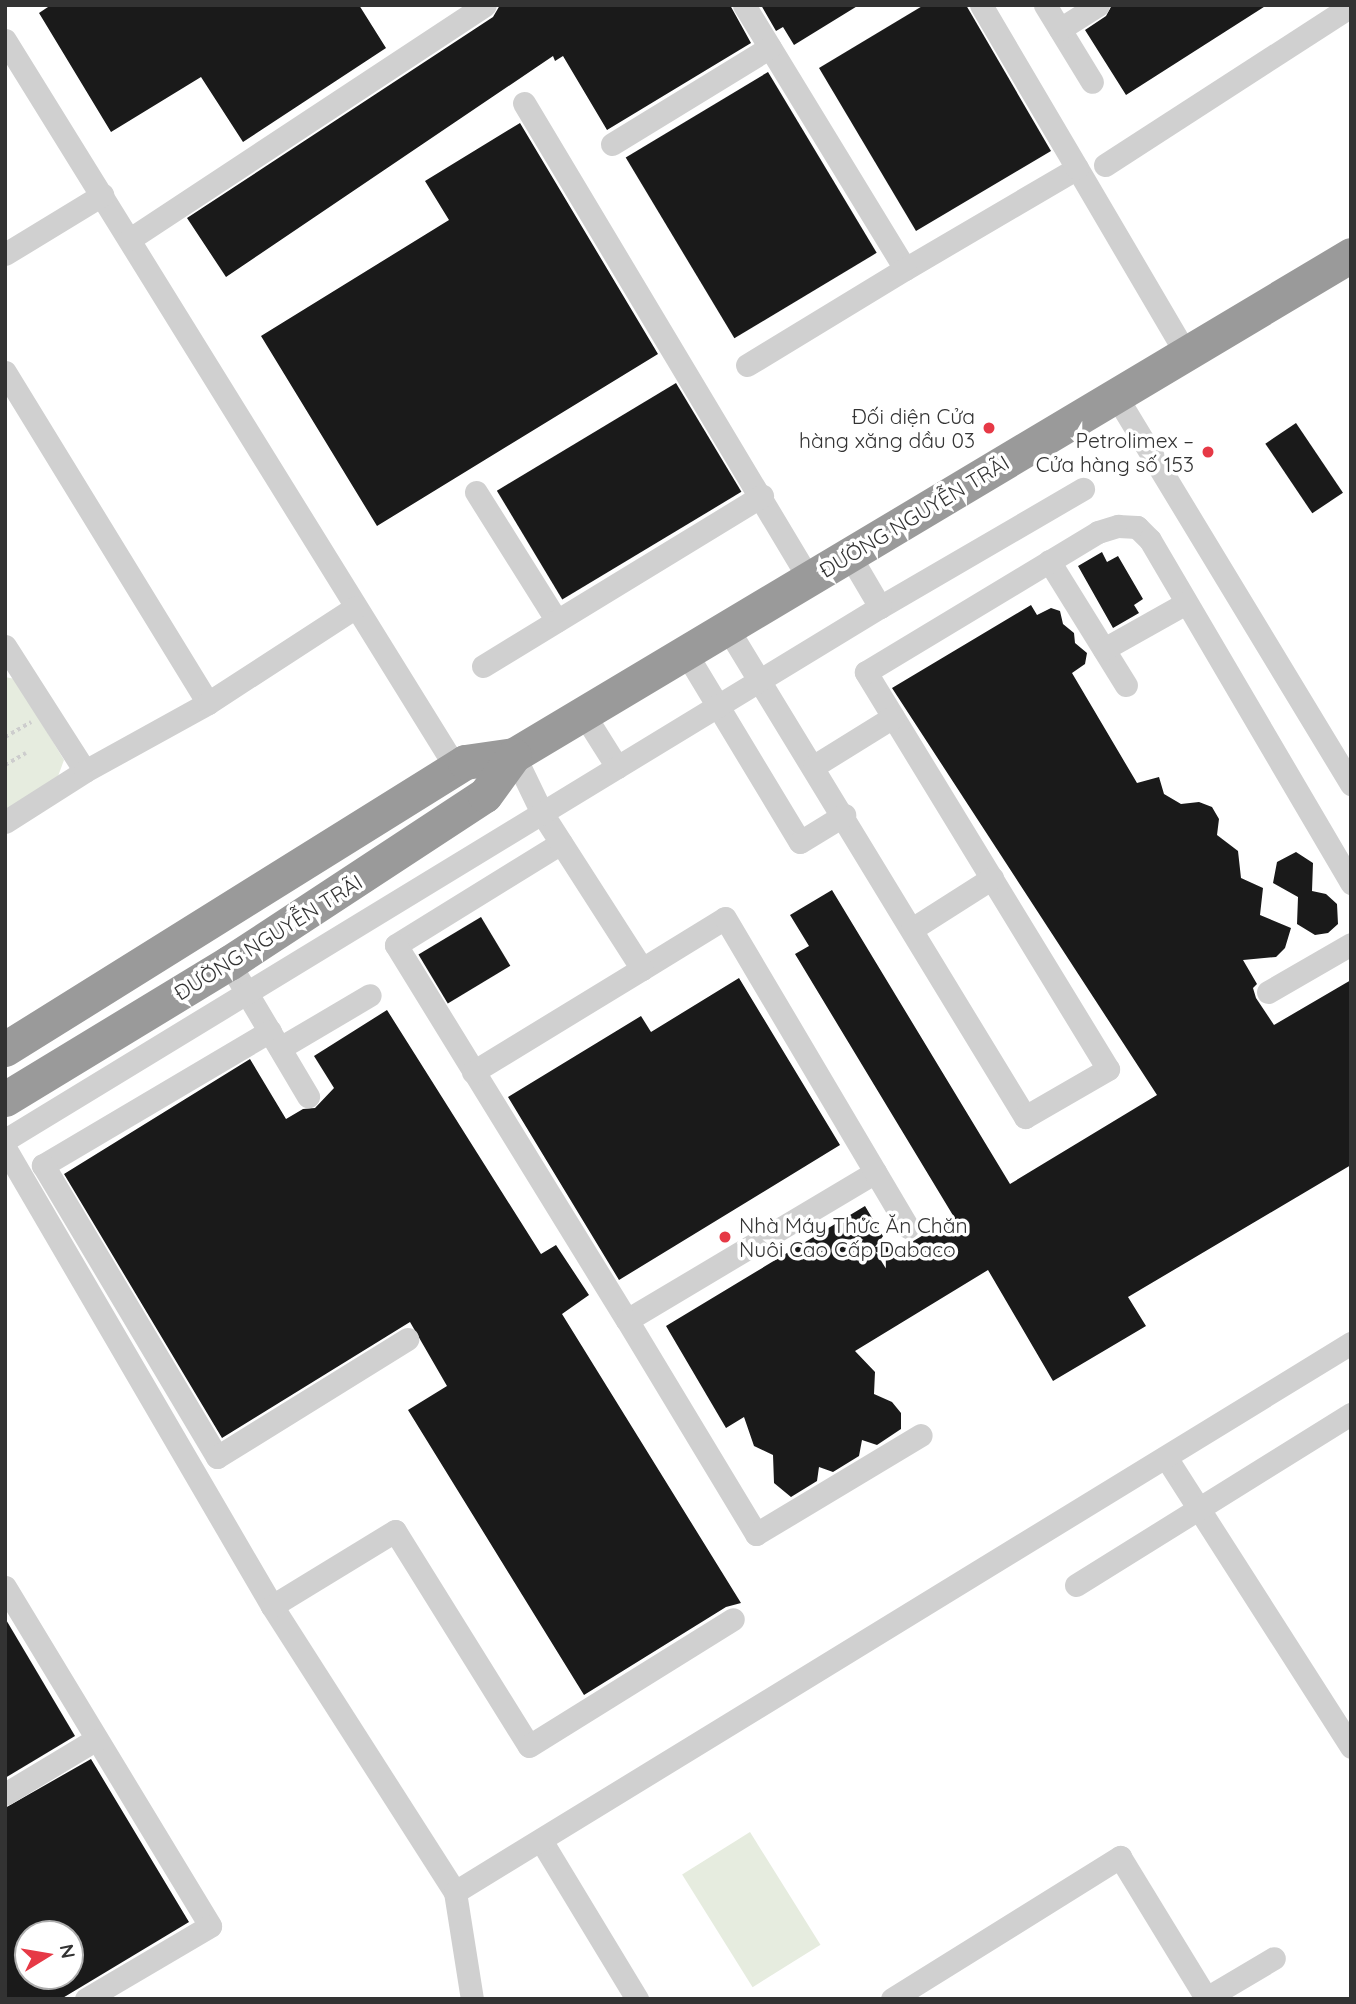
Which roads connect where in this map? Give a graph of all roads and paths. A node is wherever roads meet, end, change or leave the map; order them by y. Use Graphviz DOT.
graph roads {
  1 [pos="485,5"];
  2 [pos="744,5"];
  3 [pos="981,5"];
  4 [pos="1045,5"];
  5 [pos="1098,5"];
  6 [pos="1351,6"];
  7 [pos="1060,29"];
  8 [pos="5,40"];
  9 [pos="770,47"];
  10 [pos="1092,82"];
  11 [pos="524,103"];
  12 [pos="612,144"];
  13 [pos="1105,165"];
  14 [pos="1077,168"];
  15 [pos="102,195"];
  16 [pos="130,239"];
  17 [pos="5,254"];
  18 [pos="1351,256"];
  19 [pos="905,270"];
  20 [pos="1186,354"];
  21 [pos="747,365"];
  22 [pos="5,372"];
  23 [pos="1116,396"];
  24 [pos="1083,489"];
  25 [pos="477,492"];
  26 [pos="762,496"];
  27 [pos="850,556"];
  28 [pos="1049,561"];
  29 [pos="809,579"];
  30 [pos="1186,603"];
  31 [pos="356,607"];
  32 [pos="880,607"];
  33 [pos="557,621"];
  34 [pos="726,626"];
  35 [pos="1104,649"];
  36 [pos="684,650"];
  37 [pos="8,655"];
  38 [pos="483,666"];
  39 [pos="762,679"];
  40 [pos="1126,685"];
  41 [pos="208,703"];
  42 [pos="717,706"];
  43 [pos="583,713"];
  44 [pos="893,717"];
  45 [pos="36,719"];
  46 [pos="5,737"];
  47 [pos="26,753"];
  48 [pos="514,755"];
  49 [pos="6,763"];
  50 [pos="814,766"];
  51 [pos="617,767"];
  52 [pos="456,768"];
  53 [pos="85,771"];
  54 [pos="1351,784"];
  55 [pos="542,813"];
  56 [pos="844,815"];
  57 [pos="5,822"];
  58 [pos="561,842"];
  59 [pos="992,878"];
  60 [pos="1351,883"];
  61 [pos="353,884"];
  62 [pos="374,916"];
  63 [pos="912,929"];
  64 [pos="1351,944"];
  65 [pos="229,963"];
  66 [pos="642,969"];
  67 [pos="1268,992"];
  68 [pos="247,993"];
  69 [pos="370,995"];
  70 [pos="139,1017"];
  71 [pos="275,1040"];
  72 [pos="158,1047"];
  73 [pos="5,1049"];
  74 [pos="473,1072"];
  75 [pos="308,1096"];
  76 [pos="5,1099"];
  77 [pos="5,1140"];
  78 [pos="5,1148"];
  79 [pos="875,1172"];
  80 [pos="908,1227"];
  81 [pos="627,1320"];
  82 [pos="407,1339"];
  83 [pos="1351,1343"];
  84 [pos="1351,1415"];
  85 [pos="921,1435"];
  86 [pos="1167,1459"];
  87 [pos="1199,1508"];
  88 [pos="1076,1585"];
  89 [pos="5,1587"];
  90 [pos="272,1606"];
  91 [pos="733,1619"];
  92 [pos="95,1740"];
  93 [pos="1351,1747"];
  94 [pos="5,1794"];
  95 [pos="542,1842"];
  96 [pos="455,1892"];
  97 [pos="1274,1958"];
  98 [pos="1205,1998"];
  99 [pos="86,1999"];
  100 [pos="472,1999"];
  101 [pos="637,1999"];
  102 [pos="892,1999"];
  1 -- 16 [label="street"];
  2 -- 9 [label="street"];
  3 -- 14 [label="street"];
  4 -- 7 [label="street"];
  5 -- 7 [label="street"];
  6 -- 13 [label="street"];
  7 -- 10 [label="street"];
  8 -- 15 [label="street"];
  9 -- 12 [label="street"];
  9 -- 19 [label="street"];
  11 -- 26 [label="street"];
  14 -- 19 [label="street"];
  14 -- 20 [label="street"];
  15 -- 16 [label="street"];
  15 -- 17 [label="street"];
  16 -- 31 [label="street"];
  18 -- 20 [label="highway, ĐƯỜNG NGUYỄN TRÃI"];
  19 -- 21 [label="street"];
  20 -- 23 [label="highway, ĐƯỜNG NGUYỄN TRÃI"];
  22 -- 41 [label="street"];
  23 -- 27 [label="highway, ĐƯỜNG NGUYỄN TRÃI"];
  23 -- 54 [label="street"];
  24 -- 32 [label="street"];
  25 -- 33 [label="street"];
  26 -- 29 [label="street"];
  26 -- 33 [label="street"];
  27 -- 29 [label="highway, ĐƯỜNG NGUYỄN TRÃI"];
  27 -- 32 [label="street"];
  28 -- 30 [label="street"];
  28 -- 35 [label="street"];
  28 -- 44 [label="street"];
  29 -- 34 [label="highway, ĐƯỜNG NGUYỄN TRÃI"];
  30 -- 35 [label="street"];
  30 -- 60 [label="street"];
  31 -- 41 [label="street"];
  31 -- 52 [label="street"];
  32 -- 39 [label="street"];
  33 -- 38 [label="street"];
  34 -- 36 [label="highway, ĐƯỜNG NGUYỄN TRÃI"];
  34 -- 39 [label="street"];
  35 -- 40 [label="street"];
  36 -- 42 [label="street"];
  36 -- 43 [label="highway, ĐƯỜNG NGUYỄN TRÃI"];
  37 -- 53 [label="street"];
  39 -- 42 [label="street"];
  39 -- 50 [label="street"];
  41 -- 53 [label="street"];
  42 -- 51 [label="street"];
  42 -- 56 [label="street"];
  43 -- 48 [label="highway, ĐƯỜNG NGUYỄN TRÃI"];
  43 -- 51 [label="street"];
  44 -- 50 [label="street"];
  44 -- 59 [label="street"];
  45 -- 46 [label="path"];
  47 -- 49 [label="path"];
  48 -- 52 [label="highway, ĐƯỜNG NGUYỄN TRÃI"];
  48 -- 55 [label="street"];
  48 -- 61 [label="highway, ĐƯỜNG NGUYỄN TRÃI"];
  50 -- 56 [label="street"];
  51 -- 55 [label="street"];
  52 -- 73 [label="highway, ĐƯỜNG NGUYỄN TRÃI"];
  53 -- 57 [label="street"];
  55 -- 58 [label="street"];
  55 -- 62 [label="street"];
  56 -- 63 [label="street"];
  58 -- 66 [label="street"];
  58 -- 74 [label="street"];
  59 -- 63 [label="street"];
  59 -- 63 [label="street"];
  61 -- 62 [label="street"];
  61 -- 65 [label="highway, ĐƯỜNG NGUYỄN TRÃI"];
  62 -- 68 [label="street"];
  64 -- 67 [label="street"];
  65 -- 68 [label="street"];
  65 -- 70 [label="highway, ĐƯỜNG NGUYỄN TRÃI"];
  66 -- 74 [label="street"];
  66 -- 79 [label="street"];
  68 -- 71 [label="street"];
  68 -- 72 [label="street"];
  69 -- 71 [label="street"];
  70 -- 72 [label="street"];
  70 -- 76 [label="highway, ĐƯỜNG NGUYỄN TRÃI"];
  71 -- 75 [label="street"];
  71 -- 82 [label="street"];
  72 -- 77 [label="street"];
  74 -- 81 [label="street"];
  78 -- 90 [label="street"];
  79 -- 80 [label="street"];
  79 -- 81 [label="street"];
  81 -- 85 [label="street"];
  83 -- 86 [label="street"];
  84 -- 87 [label="street"];
  86 -- 87 [label="street"];
  86 -- 95 [label="street"];
  87 -- 88 [label="street"];
  87 -- 93 [label="street"];
  89 -- 92 [label="street"];
  90 -- 91 [label="street"];
  90 -- 96 [label="street"];
  92 -- 94 [label="street"];
  92 -- 99 [label="street"];
  95 -- 96 [label="street"];
  95 -- 101 [label="street"];
  96 -- 100 [label="street"];
  97 -- 98 [label="street"];
  98 -- 102 [label="street"];
}
